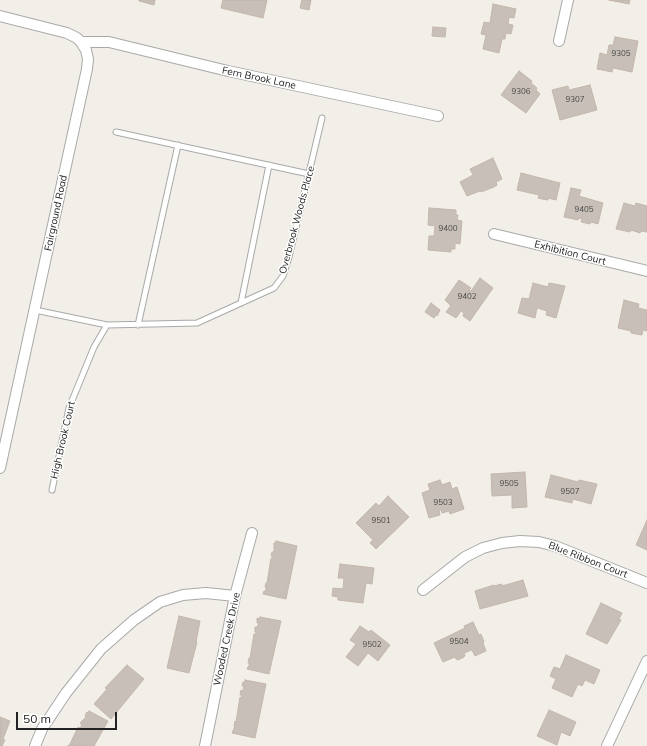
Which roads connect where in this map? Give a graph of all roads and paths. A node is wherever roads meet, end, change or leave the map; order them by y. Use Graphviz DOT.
graph roads {
  1 [pos="568,0"];
  2 [pos="0,16"];
  3 [pos="559,41"];
  4 [pos="81,42"];
  5 [pos="438,116"];
  6 [pos="322,118"];
  7 [pos="116,132"];
  8 [pos="178,145"];
  9 [pos="269,165"];
  10 [pos="309,174"];
  11 [pos="494,234"];
  12 [pos="647,271"];
  13 [pos="241,303"];
  14 [pos="35,310"];
  15 [pos="106,325"];
  16 [pos="138,325"];
  17 [pos="0,468"];
  18 [pos="52,490"];
  19 [pos="252,533"];
  20 [pos="647,583"];
  21 [pos="423,590"];
  22 [pos="236,596"];
  23 [pos="647,661"];
  24 [pos="35,746"];
  25 [pos="205,746"];
  26 [pos="607,746"];
  1 -- 3 [label="street"];
  2 -- 4 [label="street"];
  4 -- 5 [label="street, Fern Brook Lane"];
  4 -- 14 [label="street, Fairground Road"];
  6 -- 10 [label="lane, Overbrook Woods Place"];
  7 -- 8 [label="lane"];
  8 -- 9 [label="lane"];
  8 -- 16 [label="lane"];
  9 -- 10 [label="lane"];
  9 -- 13 [label="lane"];
  10 -- 13 [label="lane, Overbrook Woods Place"];
  11 -- 12 [label="street, Exhibition Court"];
  13 -- 16 [label="lane, Overbrook Woods Place"];
  14 -- 15 [label="lane, Overbrook Woods Place"];
  14 -- 17 [label="street, Fairground Road"];
  15 -- 16 [label="lane, Overbrook Woods Place"];
  15 -- 18 [label="lane, High Brook Court"];
  19 -- 22 [label="street, Wooded Creek Drive"];
  20 -- 21 [label="street, Blue Ribbon Court"];
  22 -- 24 [label="street"];
  22 -- 25 [label="street, Wooded Creek Drive"];
  23 -- 26 [label="street"];
}
